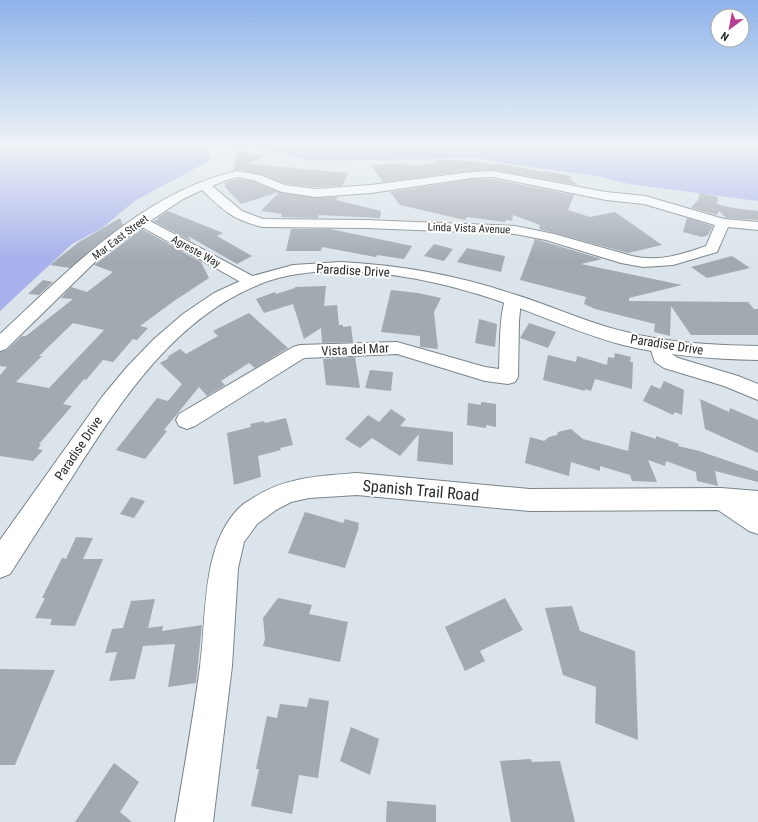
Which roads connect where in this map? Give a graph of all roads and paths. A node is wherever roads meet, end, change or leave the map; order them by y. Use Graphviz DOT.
graph roads {
  1 [pos="211,183"];
  2 [pos="269,183"];
  3 [pos="411,183"];
  4 [pos="541,183"];
  5 [pos="205,186"];
  6 [pos="141,221"];
  7 [pos="723,223"];
  8 [pos="758,226"];
  9 [pos="252,282"];
  10 [pos="513,300"];
  11 [pos="0,345"];
  12 [pos="658,345"];
  13 [pos="758,353"];
  14 [pos="758,392"];
  15 [pos="187,420"];
  16 [pos="721,499"];
  17 [pos="758,502"];
  18 [pos="758,522"];
  19 [pos="0,564"];
  20 [pos="194,822"];
  1 -- 5 [label="street, Mar East Street"];
  2 -- 3 [label="street, Mar East Street"];
  4 -- 7 [label="street, Mar East Street"];
  5 -- 6 [label="street, Mar East Street"];
  5 -- 7 [label="street, Linda Vista Avenue"];
  6 -- 9 [label="street, Agreste Way"];
  6 -- 11 [label="street, Mar East Street"];
  7 -- 8 [label="street, Mar East Street"];
  9 -- 10 [label="street, Paradise Drive"];
  9 -- 19 [label="street, Paradise Drive"];
  10 -- 12 [label="street, Paradise Drive"];
  10 -- 15 [label="street, Vista del Mar"];
  12 -- 13 [label="street, Paradise Drive"];
  12 -- 14 [label="street"];
  16 -- 17 [label="street, Spanish Trail Road"];
  16 -- 18 [label="street"];
  16 -- 20 [label="street, Spanish Trail Road"];
}
